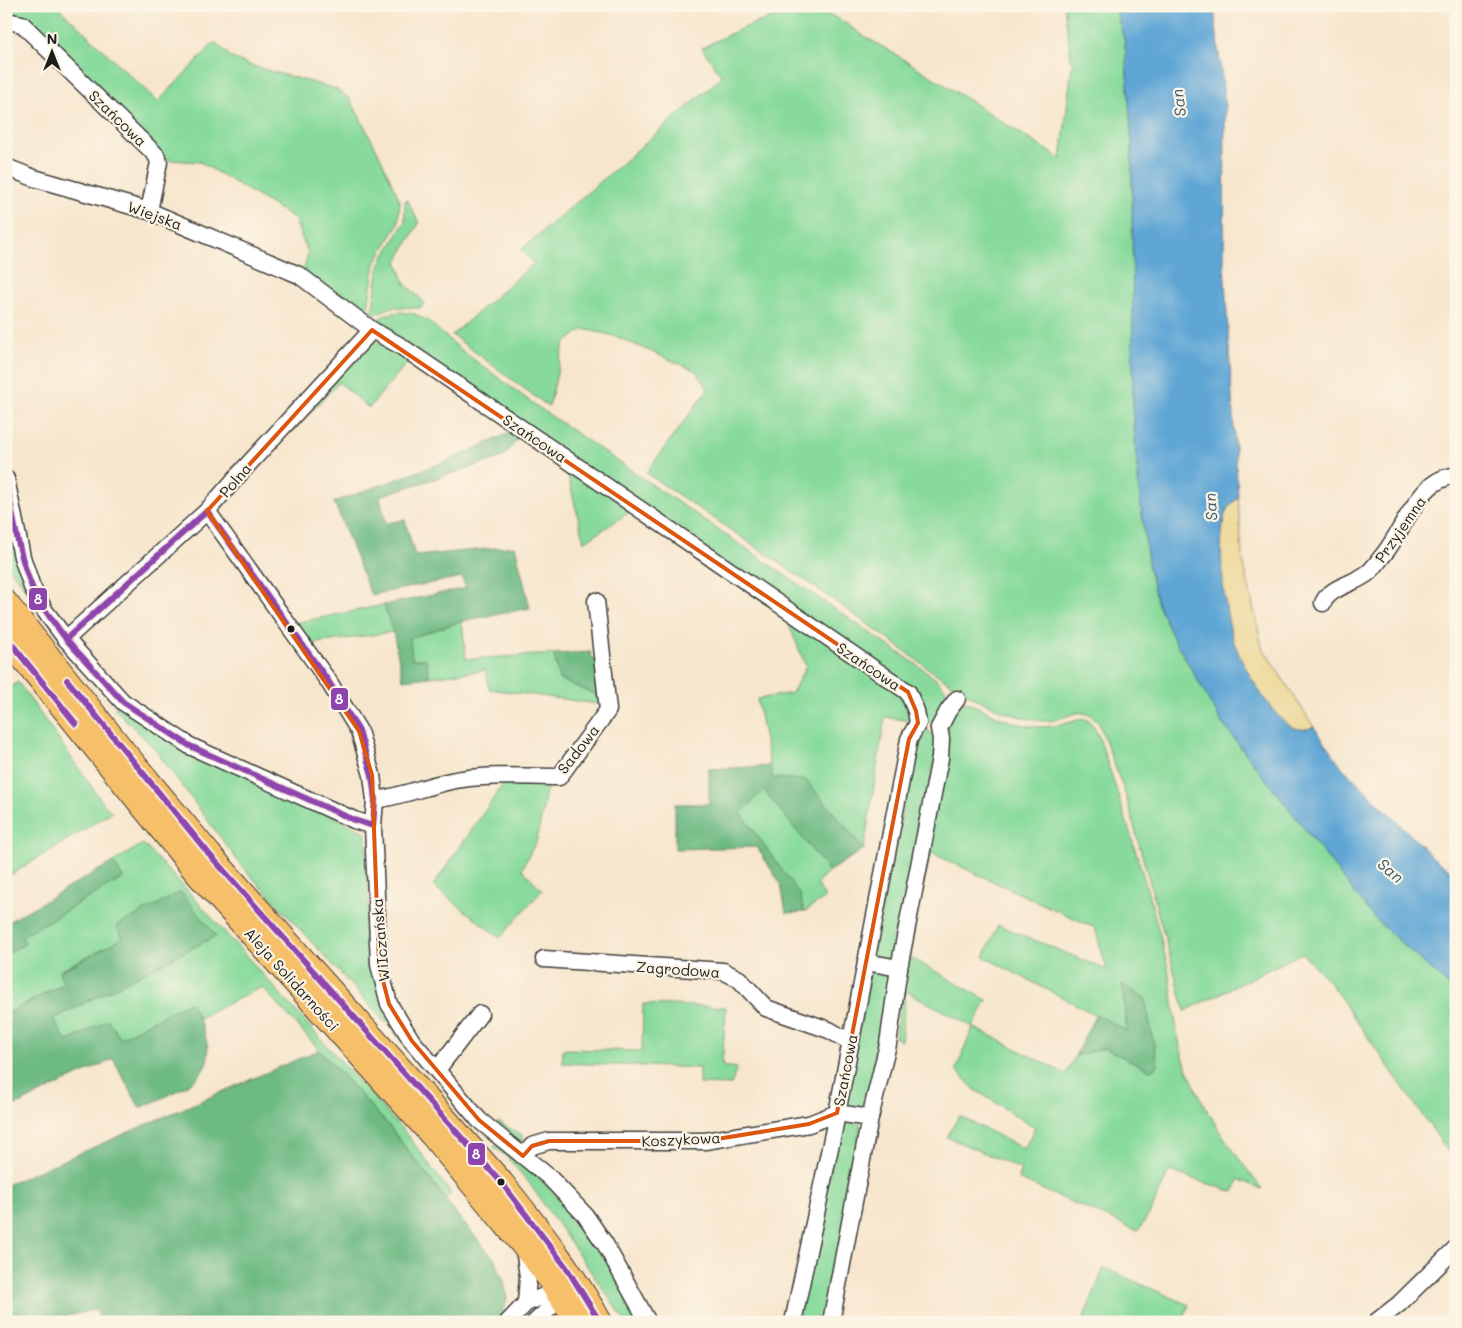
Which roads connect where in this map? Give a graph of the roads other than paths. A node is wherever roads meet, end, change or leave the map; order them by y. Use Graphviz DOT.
graph roads {
  1 [pos="6,21"];
  2 [pos="6,167"];
  3 [pos="149,211"];
  4 [pos="299,275"];
  5 [pos="372,330"];
  6 [pos="1456,476"];
  7 [pos="6,478"];
  8 [pos="208,511"];
  9 [pos="596,601"];
  10 [pos="6,603"];
  11 [pos="1323,603"];
  12 [pos="6,637"];
  13 [pos="66,639"];
  14 [pos="957,699"];
  15 [pos="918,723"];
  16 [pos="939,728"];
  17 [pos="375,800"];
  18 [pos="372,826"];
  19 [pos="544,959"];
  20 [pos="866,962"];
  21 [pos="899,968"];
  22 [pos="480,1014"];
  23 [pos="851,1040"];
  24 [pos="437,1070"];
  25 [pos="837,1113"];
  26 [pos="870,1118"];
  27 [pos="523,1156"];
  28 [pos="524,1248"];
  29 [pos="1456,1248"];
  30 [pos="567,1287"];
  31 [pos="526,1303"];
  32 [pos="541,1321"];
  33 [pos="508,1322"];
  34 [pos="577,1322"];
  35 [pos="600,1322"];
  36 [pos="648,1322"];
  37 [pos="794,1322"];
  38 [pos="831,1322"];
  39 [pos="1376,1322"];
  1 -- 3 [label="street, Szańcowa"];
  2 -- 3 [label="street, Wiejska"];
  3 -- 4 [label="street, Wiejska"];
  4 -- 5 [label="street, Szańcowa"];
  5 -- 8 [label="street, Polna"];
  5 -- 15 [label="street, Szańcowa"];
  6 -- 11 [label="street, Przyjemna"];
  7 -- 13 [label="street"];
  8 -- 13 [label="street, Polna"];
  8 -- 17 [label="street, WiIczańska"];
  9 -- 17 [label="street, Sadowa"];
  10 -- 30 [label="highway, Aleja Solidarności"];
  12 -- 28 [label="highway, Aleja Solidarności"];
  13 -- 18 [label="street"];
  14 -- 16 [label="street"];
  15 -- 16 [label="street"];
  15 -- 20 [label="street, Szańcowa"];
  16 -- 21 [label="street"];
  17 -- 18 [label="street, WiIczańska"];
  18 -- 24 [label="street, WiIczańska"];
  19 -- 23 [label="street, Zagrodowa"];
  20 -- 21 [label="street"];
  20 -- 23 [label="street, Szańcowa"];
  21 -- 26 [label="street"];
  22 -- 24 [label="street"];
  23 -- 25 [label="street, Szańcowa"];
  24 -- 27 [label="street, WiIczańska"];
  25 -- 26 [label="street"];
  25 -- 27 [label="street, Koszykowa"];
  25 -- 37 [label="street, Szańcowa"];
  26 -- 38 [label="street"];
  27 -- 36 [label="street, WiIczańska"];
  28 -- 30 [label="highway, Aleja Solidarności"];
  28 -- 31 [label="street"];
  29 -- 39 [label="street"];
  30 -- 31 [label="street"];
  30 -- 32 [label="street"];
  30 -- 34 [label="highway, Aleja Solidarności"];
  30 -- 35 [label="highway, Aleja Solidarności"];
  31 -- 33 [label="street"];
}
